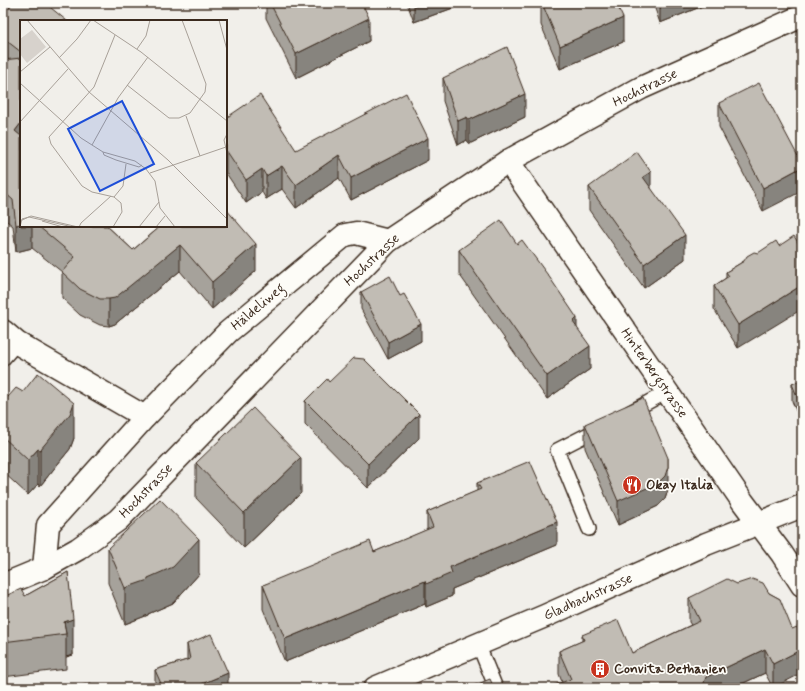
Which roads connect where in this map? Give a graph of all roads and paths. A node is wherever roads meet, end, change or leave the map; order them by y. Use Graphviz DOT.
graph roads {
  1 [pos="802,16"];
  2 [pos="508,161"];
  3 [pos="388,241"];
  4 [pos="8,344"];
  5 [pos="667,392"];
  6 [pos="145,417"];
  7 [pos="802,506"];
  8 [pos="759,523"];
  9 [pos="589,529"];
  10 [pos="44,568"];
  11 [pos="3,585"];
  12 [pos="802,585"];
  13 [pos="478,644"];
  14 [pos="375,688"];
  15 [pos="496,688"];
  1 -- 2 [label="street, Hochstrasse"];
  2 -- 3 [label="street, Hochstrasse"];
  2 -- 5 [label="street, Hinterbergstrasse"];
  3 -- 6 [label="street, Häldeliweg"];
  3 -- 10 [label="street, Hochstrasse"];
  4 -- 6 [label="street"];
  5 -- 8 [label="street, Hinterbergstrasse"];
  5 -- 9 [label="lane"];
  6 -- 10 [label="street, Häldeliweg"];
  7 -- 8 [label="street, Gladbachstrasse"];
  8 -- 12 [label="street, Hinterbergstrasse"];
  8 -- 13 [label="street, Gladbachstrasse"];
  10 -- 11 [label="street, Hochstrasse"];
  13 -- 14 [label="street, Gladbachstrasse"];
  13 -- 15 [label="lane"];
}
